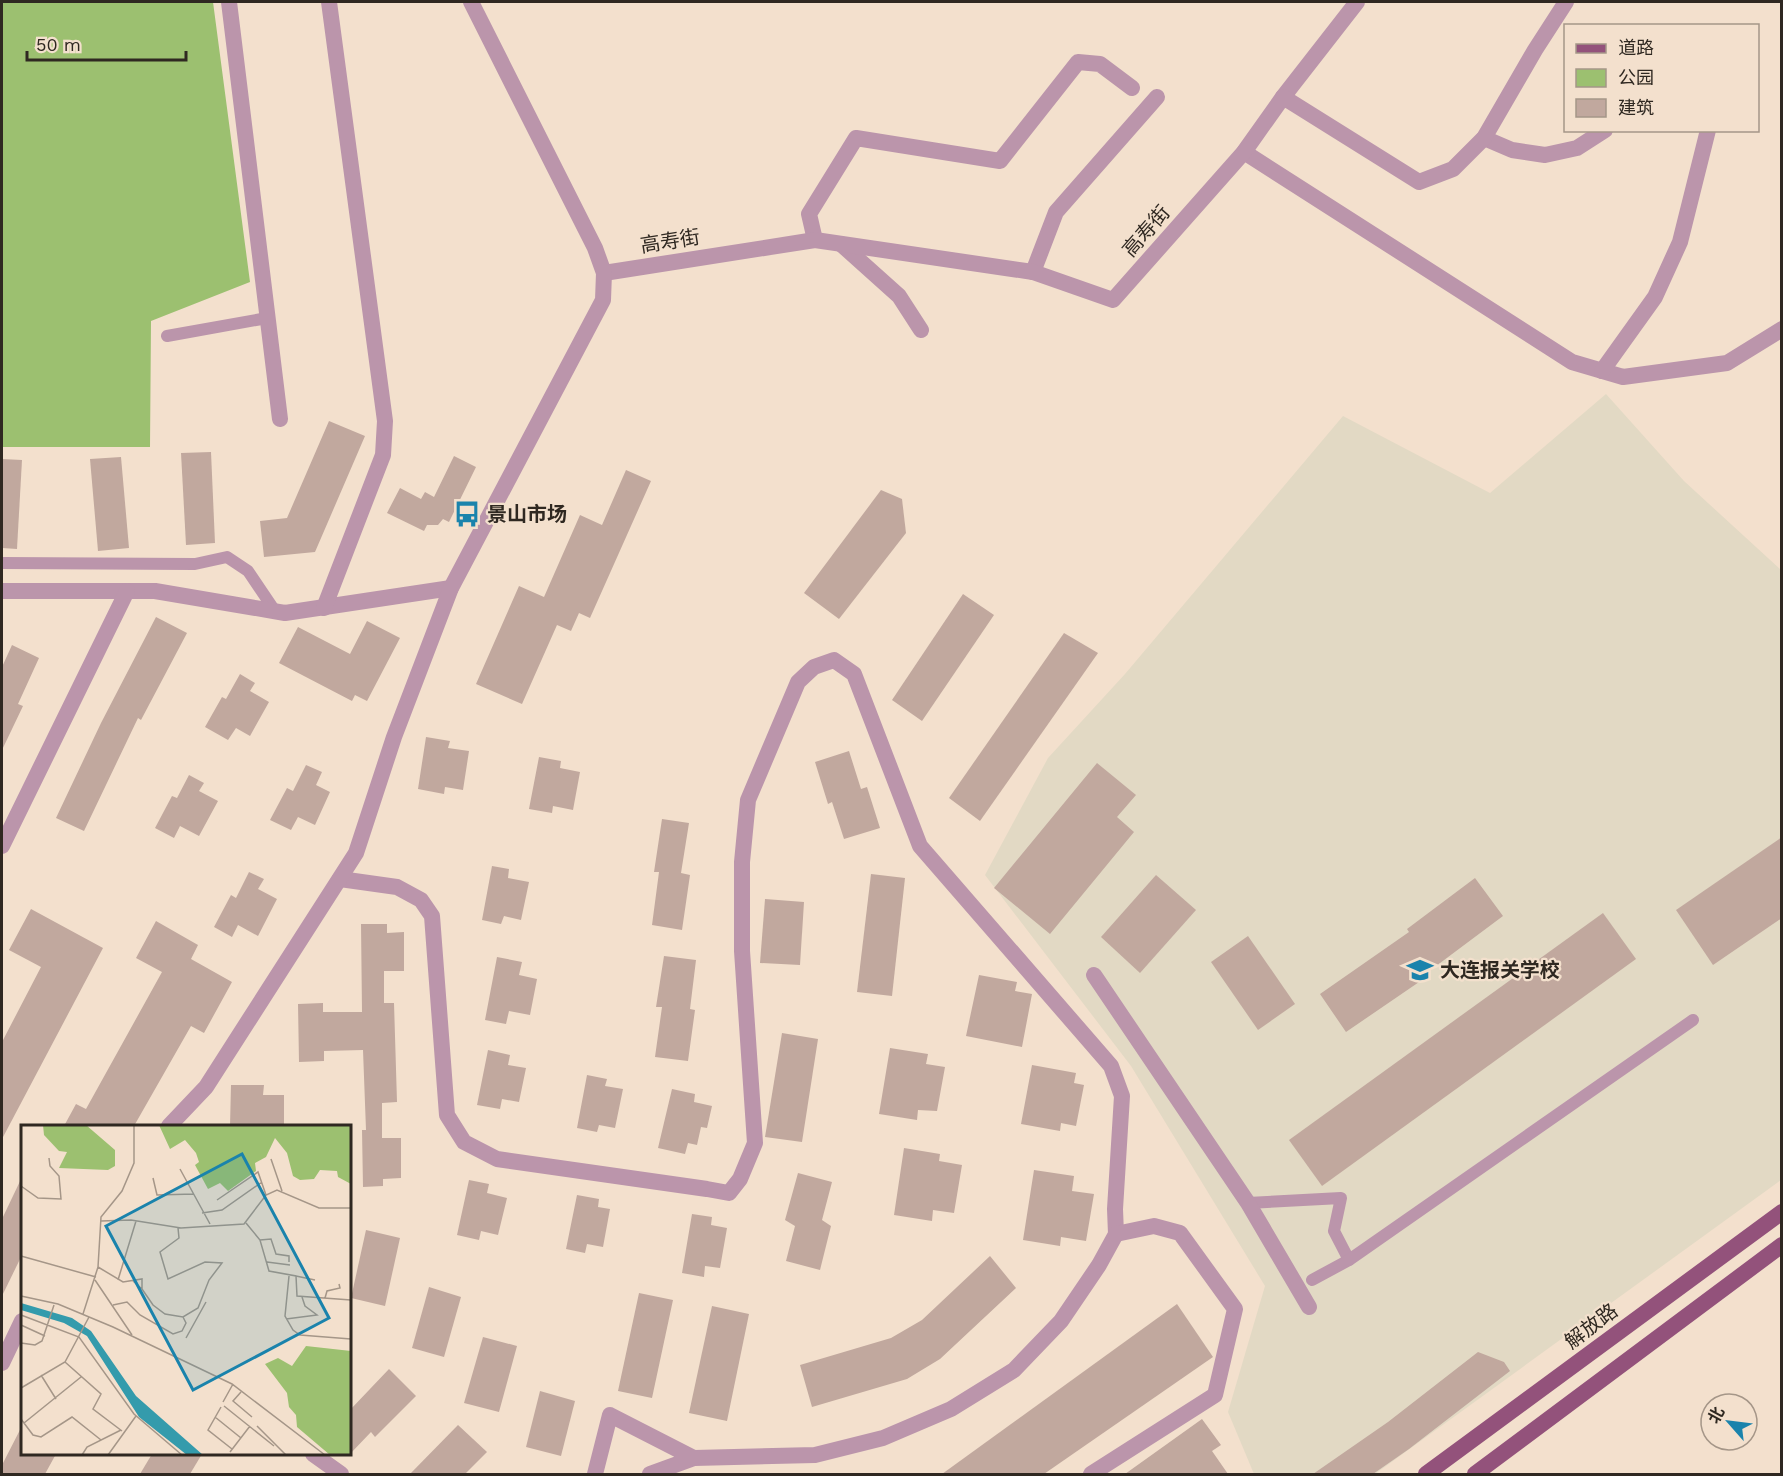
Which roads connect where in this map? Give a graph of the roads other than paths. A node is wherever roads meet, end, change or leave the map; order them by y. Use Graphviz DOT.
graph roads {
  1 [pos="229,2"];
  2 [pos="330,2"];
  3 [pos="471,2"];
  4 [pos="1357,2"];
  5 [pos="1566,2"];
  6 [pos="1132,88"];
  7 [pos="1157,97"];
  8 [pos="1283,97"];
  9 [pos="1602,132"];
  10 [pos="1708,132"];
  11 [pos="1484,138"];
  12 [pos="1244,152"];
  13 [pos="815,240"];
  14 [pos="841,244"];
  15 [pos="1033,272"];
  16 [pos="604,273"];
  17 [pos="267,318"];
  18 [pos="1782,329"];
  19 [pos="921,330"];
  20 [pos="167,336"];
  21 [pos="1602,371"];
  22 [pos="280,419"];
  23 [pos="2,563"];
  24 [pos="451,588"];
  25 [pos="2,591"];
  26 [pos="127,591"];
  27 [pos="324,608"];
  28 [pos="275,611"];
  29 [pos="2,846"];
  30 [pos="340,879"];
  31 [pos="1094,975"];
  32 [pos="1693,1020"];
  33 [pos="170,1125"];
  34 [pos="1248,1203"];
  35 [pos="1782,1212"];
  36 [pos="1116,1234"];
  37 [pos="1782,1245"];
  38 [pos="1349,1260"];
  39 [pos="1312,1280"];
  40 [pos="1309,1307"];
  41 [pos="21,1323"];
  42 [pos="2,1363"];
  43 [pos="314,1455"];
  44 [pos="694,1458"];
  45 [pos="341,1474"];
  46 [pos="596,1474"];
  47 [pos="650,1474"];
  48 [pos="1091,1474"];
  49 [pos="1426,1474"];
  50 [pos="1475,1474"];
  1 -- 17 [label="street"];
  2 -- 27 [label="street"];
  3 -- 16 [label="street"];
  4 -- 8 [label="street, 高寿街"];
  5 -- 11 [label="street"];
  6 -- 13 [label="street"];
  7 -- 15 [label="street"];
  8 -- 11 [label="street"];
  8 -- 12 [label="street, 高寿街"];
  9 -- 11 [label="street"];
  10 -- 21 [label="street"];
  12 -- 15 [label="street, 高寿街"];
  12 -- 21 [label="street"];
  13 -- 14 [label="street, 高寿街"];
  13 -- 16 [label="street, 高寿街"];
  14 -- 15 [label="street, 高寿街"];
  14 -- 19 [label="street"];
  16 -- 24 [label="street"];
  17 -- 20 [label="lane"];
  17 -- 22 [label="street"];
  18 -- 21 [label="street"];
  23 -- 28 [label="lane"];
  24 -- 27 [label="street"];
  24 -- 30 [label="street"];
  25 -- 26 [label="street"];
  26 -- 28 [label="street"];
  26 -- 29 [label="street"];
  27 -- 28 [label="street"];
  30 -- 33 [label="street"];
  30 -- 36 [label="street"];
  31 -- 34 [label="street"];
  32 -- 38 [label="lane"];
  34 -- 38 [label="lane"];
  34 -- 40 [label="street"];
  35 -- 49 [label="main road, 解放路"];
  36 -- 44 [label="street"];
  36 -- 48 [label="street"];
  37 -- 50 [label="main road"];
  38 -- 39 [label="lane"];
  41 -- 42 [label="street"];
  43 -- 45 [label="street"];
  44 -- 46 [label="street"];
  44 -- 47 [label="street"];
}
